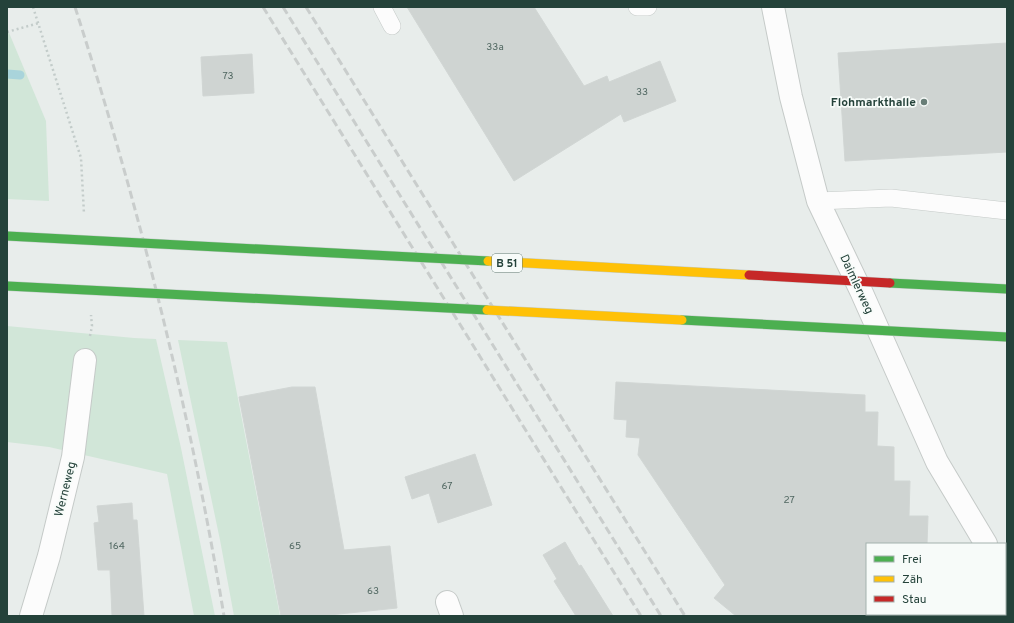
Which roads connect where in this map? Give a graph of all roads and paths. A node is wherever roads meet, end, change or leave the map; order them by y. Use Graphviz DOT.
graph roads {
  1 [pos="33,7"];
  2 [pos="382,7"];
  3 [pos="638,7"];
  4 [pos="648,7"];
  5 [pos="772,7"];
  6 [pos="39,23"];
  7 [pos="392,26"];
  8 [pos="7,32"];
  9 [pos="818,200"];
  10 [pos="1007,211"];
  11 [pos="85,222"];
  12 [pos="7,236"];
  13 [pos="7,286"];
  14 [pos="1007,289"];
  15 [pos="91,310"];
  16 [pos="1007,337"];
  17 [pos="85,360"];
  18 [pos="985,543"];
  19 [pos="31,616"];
  1 -- 6 [label="path"];
  2 -- 7 [label="lane"];
  3 -- 4 [label="lane"];
  5 -- 9 [label="street, Daimlerweg"];
  6 -- 8 [label="path"];
  6 -- 11 [label="path"];
  9 -- 10 [label="lane"];
  9 -- 18 [label="street, Daimlerweg"];
  12 -- 14 [label="highway, B 51, bridge"];
  13 -- 16 [label="highway, bridge"];
  15 -- 17 [label="path"];
  17 -- 19 [label="street, Werneweg"];
}
